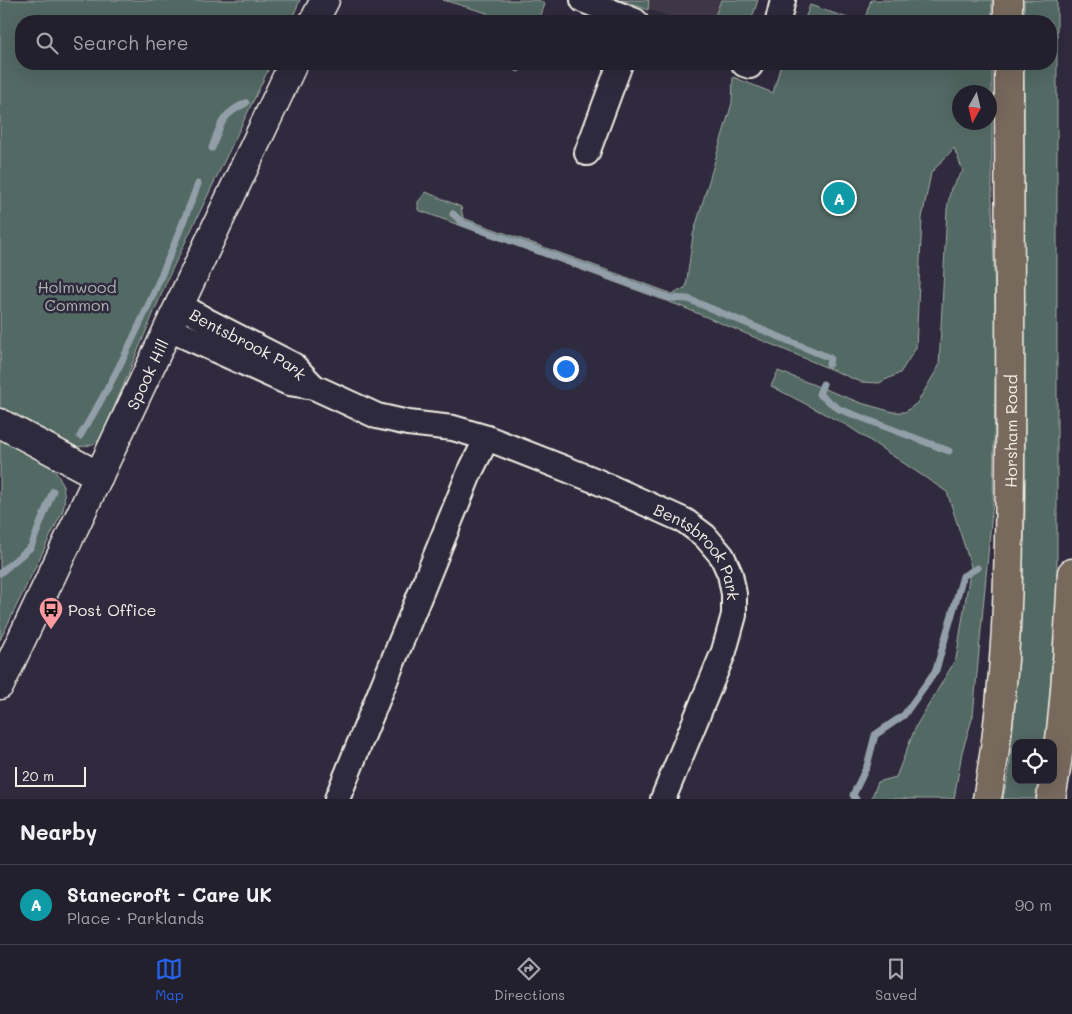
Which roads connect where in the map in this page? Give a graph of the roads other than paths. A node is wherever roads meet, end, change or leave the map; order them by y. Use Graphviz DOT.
graph roads {
  1 [pos="325,0"];
  2 [pos="583,0"];
  3 [pos="783,0"];
  4 [pos="1008,0"];
  5 [pos="317,15"];
  6 [pos="620,15"];
  7 [pos="779,15"];
  8 [pos="1008,15"];
  9 [pos="290,70"];
  10 [pos="618,70"];
  11 [pos="1009,70"];
  12 [pos="587,153"];
  13 [pos="180,304"];
  14 [pos="169,329"];
  15 [pos="314,387"];
  16 [pos="0,423"];
  17 [pos="487,438"];
  18 [pos="99,476"];
  19 [pos="1072,573"];
  20 [pos="0,684"];
  21 [pos="337,799"];
  22 [pos="663,799"];
  23 [pos="988,799"];
  24 [pos="1051,799"];
  1 -- 5 [label="street"];
  2 -- 6 [label="street"];
  3 -- 7 [label="street"];
  4 -- 8 [label="highway"];
  9 -- 13 [label="street, Spook Hill"];
  10 -- 12 [label="street"];
  11 -- 23 [label="highway, Horsham Road"];
  13 -- 14 [label="street, Spook Hill"];
  13 -- 15 [label="street, Bentsbrook Park"];
  14 -- 15 [label="street, Bentsbrook Park"];
  14 -- 18 [label="street, Spook Hill"];
  15 -- 17 [label="street, Bentsbrook Park"];
  16 -- 18 [label="street"];
  17 -- 21 [label="street"];
  17 -- 22 [label="street, Bentsbrook Park"];
  18 -- 20 [label="street, Spook Hill"];
  19 -- 24 [label="highway"];
}
